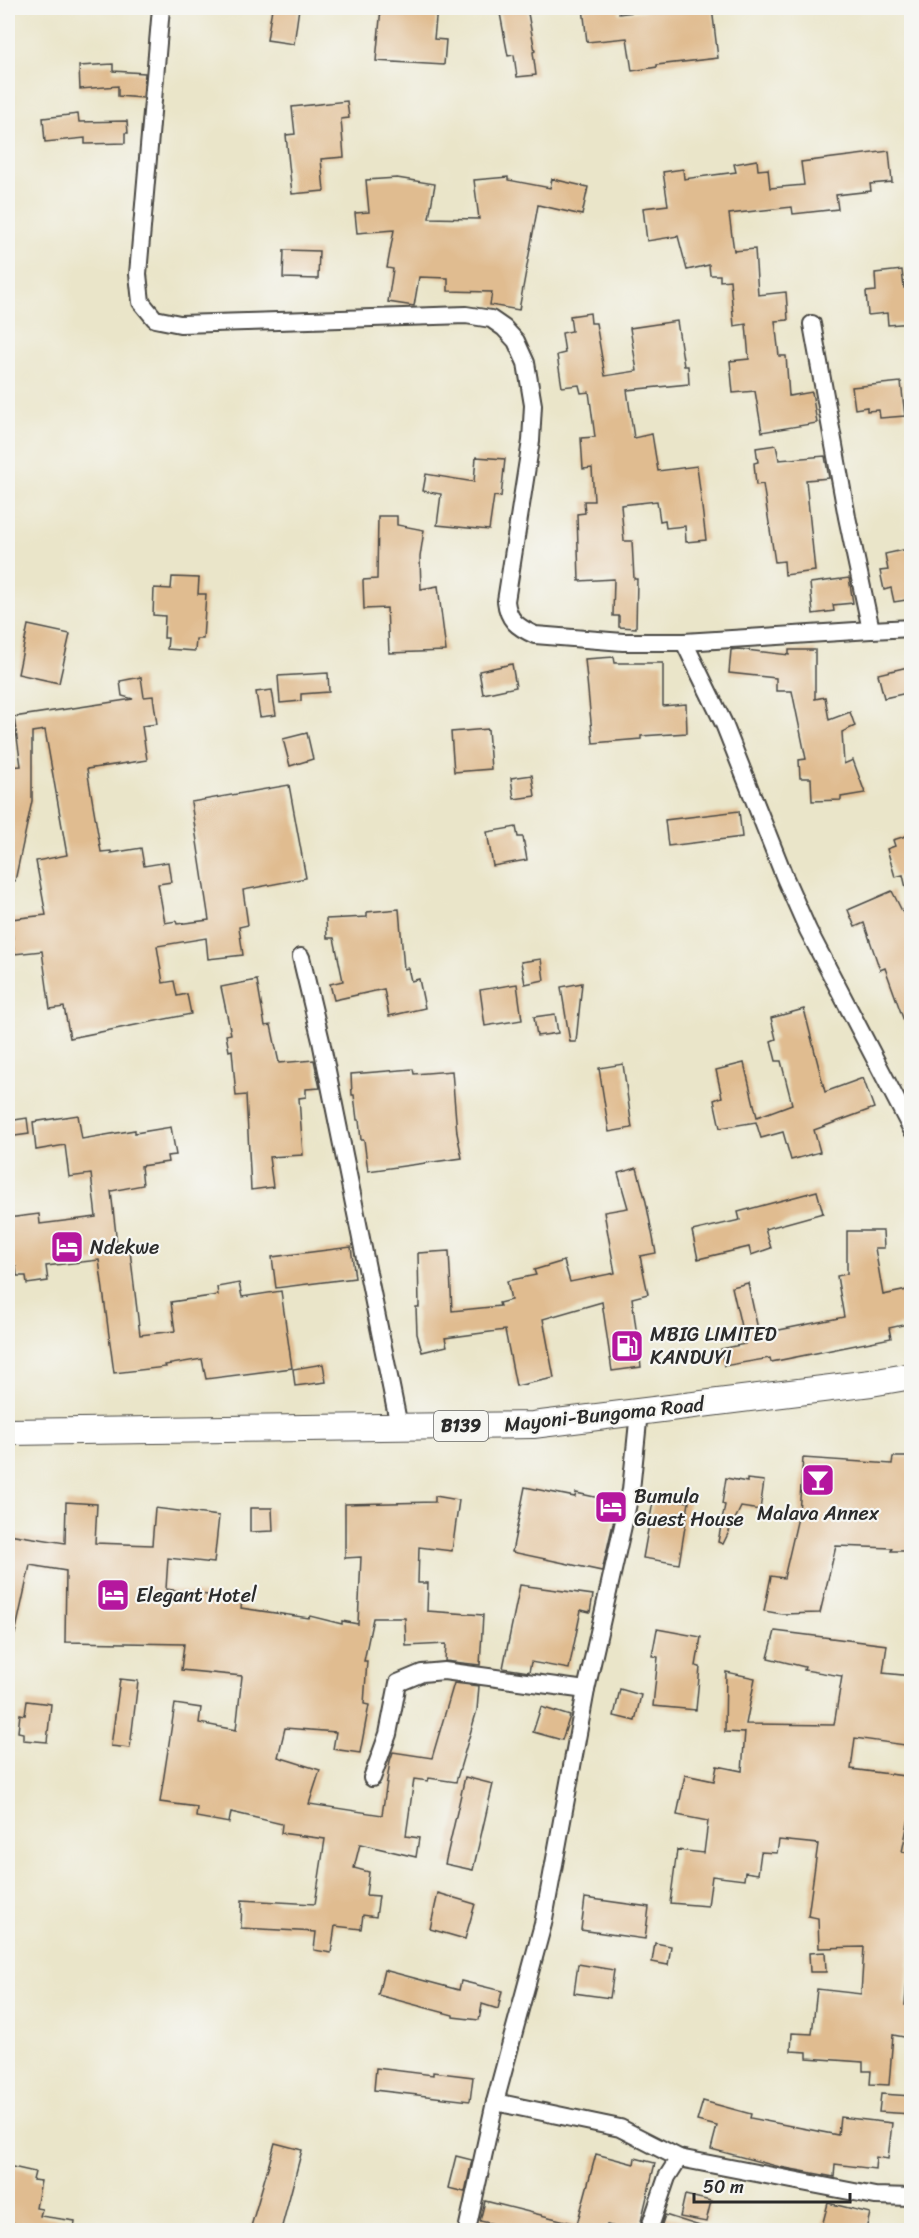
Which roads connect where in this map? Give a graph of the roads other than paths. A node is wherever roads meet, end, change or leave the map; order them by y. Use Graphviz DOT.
graph roads {
  1 [pos="161,8"];
  2 [pos="812,324"];
  3 [pos="912,628"];
  4 [pos="871,630"];
  5 [pos="684,642"];
  6 [pos="301,957"];
  7 [pos="912,1130"];
  8 [pos="912,1376"];
  9 [pos="639,1412"];
  10 [pos="399,1426"];
  11 [pos="8,1432"];
  12 [pos="586,1690"];
  13 [pos="372,1778"];
  14 [pos="495,2102"];
  15 [pos="678,2158"];
  16 [pos="912,2197"];
  17 [pos="467,2230"];
  18 [pos="649,2230"];
  1 -- 5 [label="street"];
  2 -- 4 [label="street"];
  3 -- 4 [label="street"];
  4 -- 5 [label="street"];
  5 -- 7 [label="street"];
  6 -- 10 [label="street"];
  8 -- 9 [label="main road, Mayoni-Bungoma Road / B139"];
  9 -- 10 [label="main road, Mayoni-Bungoma Road / B139"];
  9 -- 12 [label="street"];
  10 -- 11 [label="main road, Mayoni-Bungoma Road / B139"];
  12 -- 13 [label="street"];
  12 -- 14 [label="street"];
  14 -- 15 [label="street"];
  14 -- 17 [label="street"];
  15 -- 16 [label="street"];
  15 -- 18 [label="street"];
}
